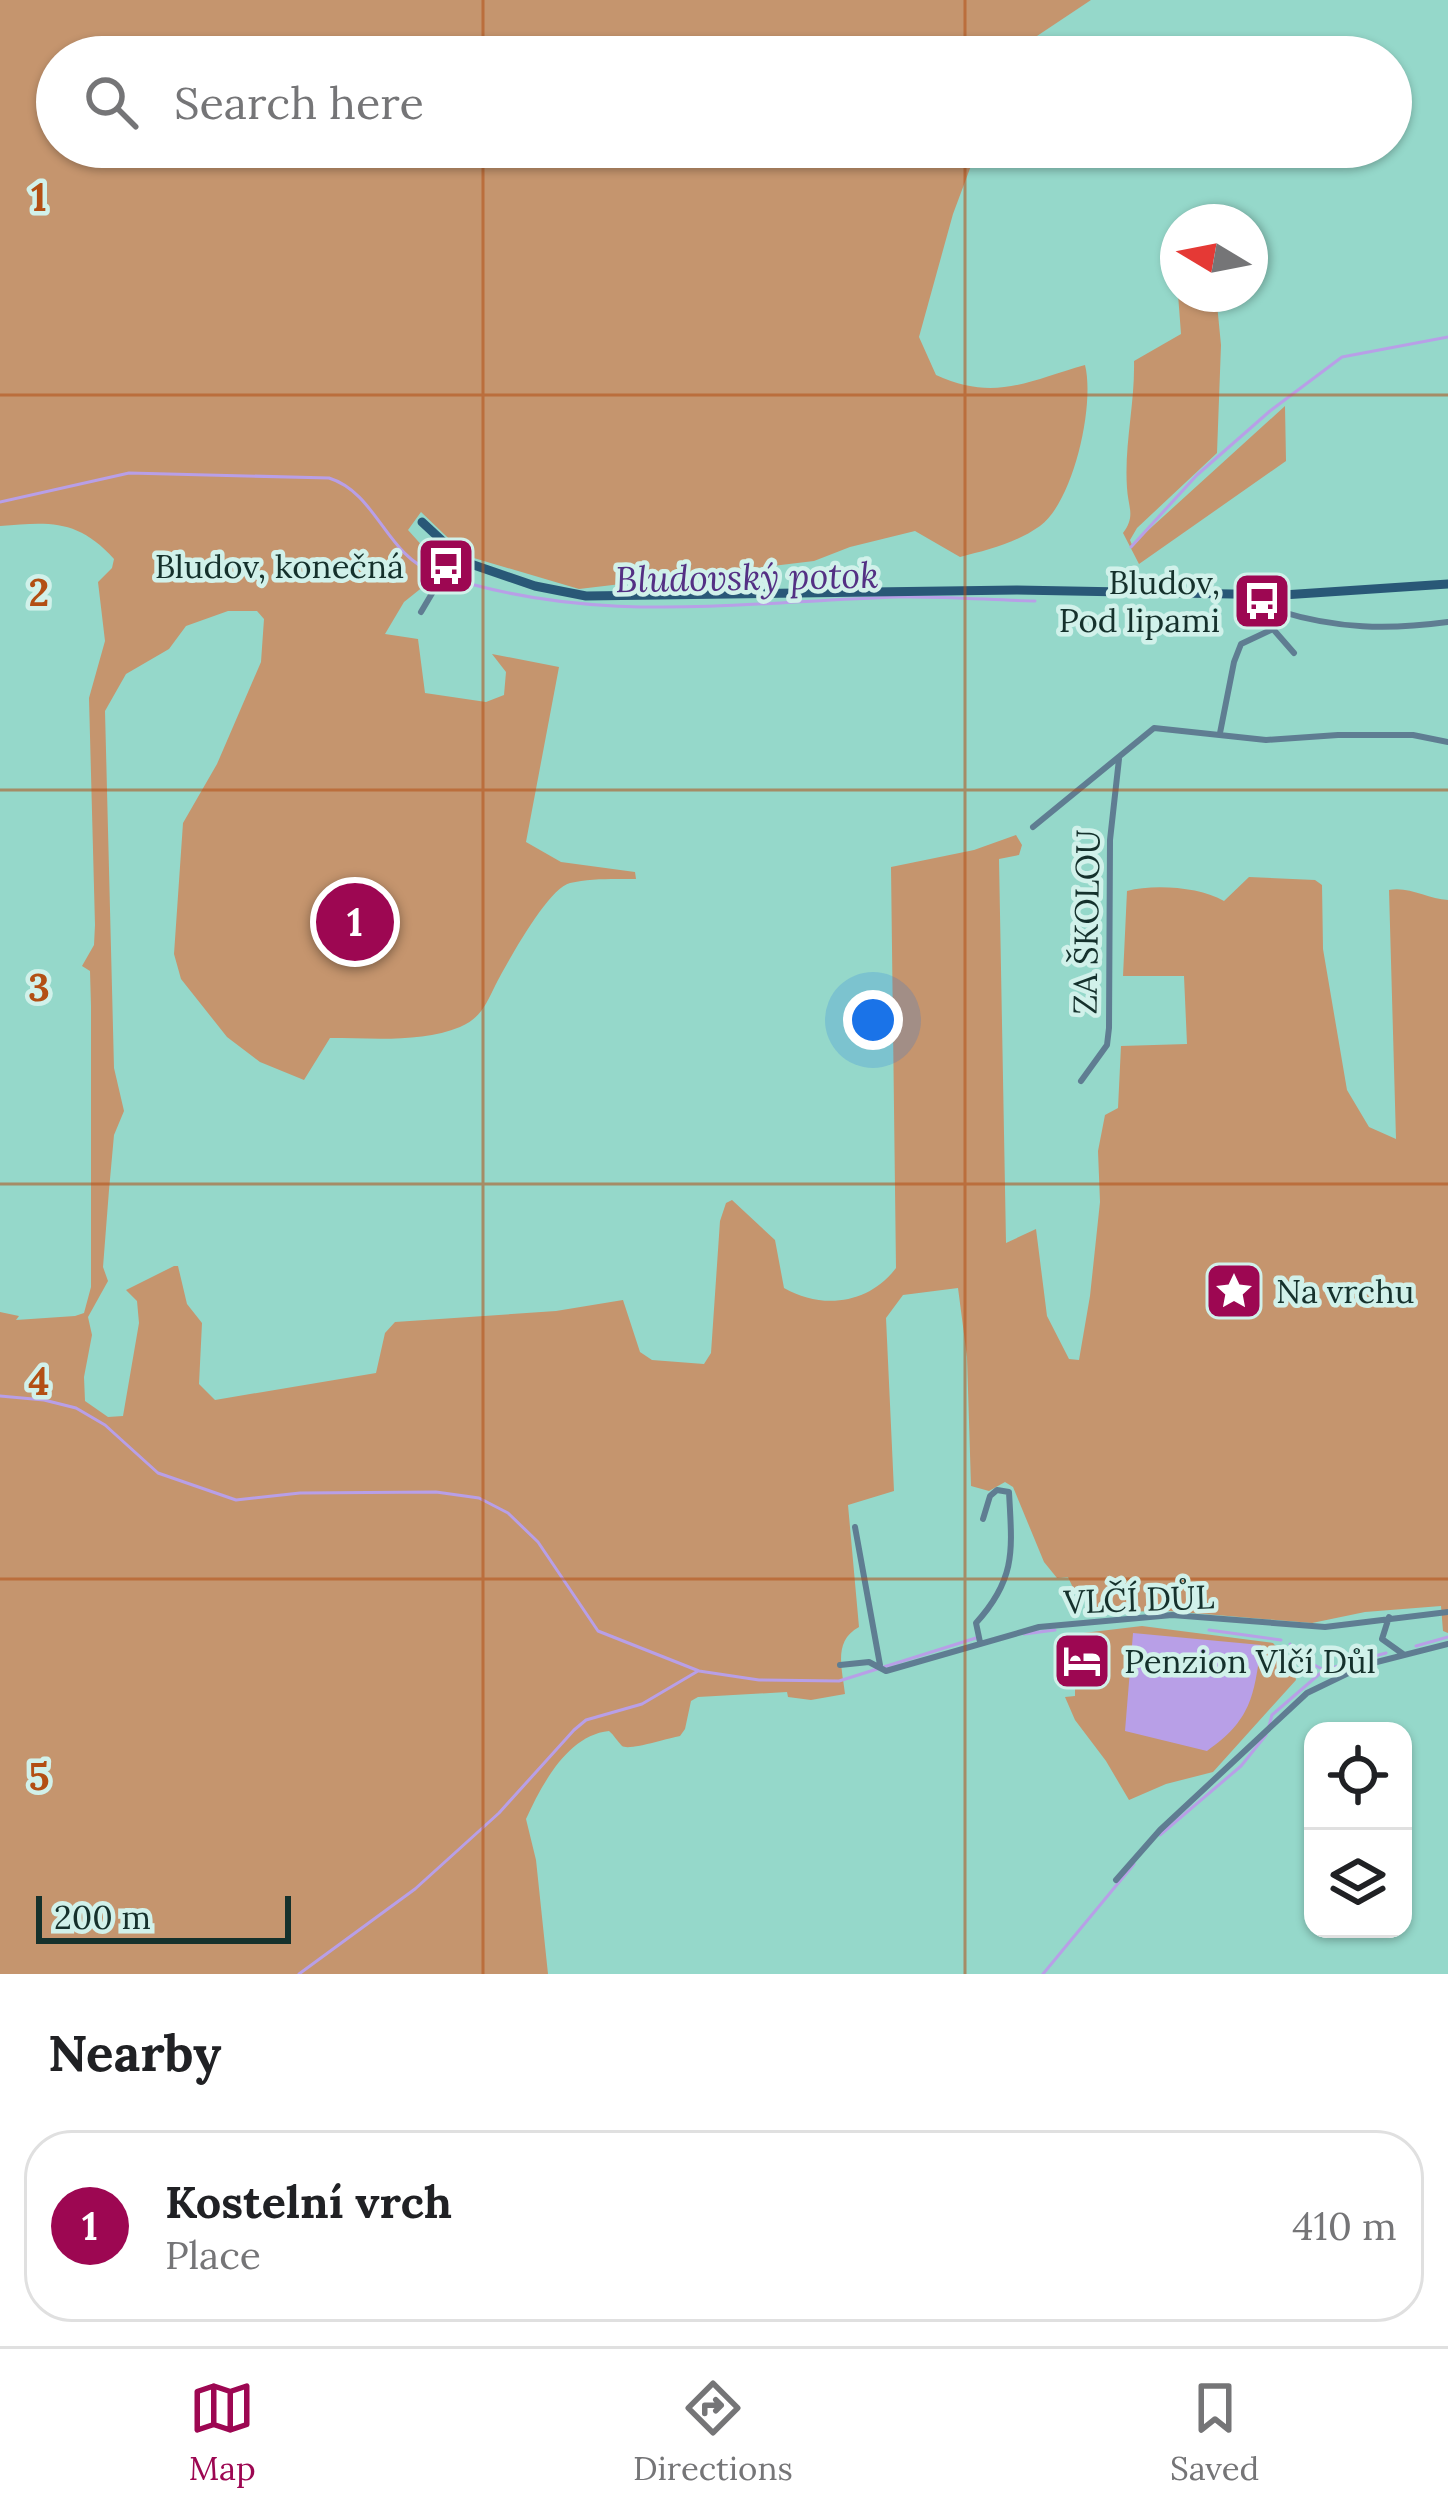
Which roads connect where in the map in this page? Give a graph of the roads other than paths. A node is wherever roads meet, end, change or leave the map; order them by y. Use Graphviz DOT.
graph roads {
  1 [pos="422,522"];
  2 [pos="465,562"];
  3 [pos="1448,584"];
  4 [pos="1283,595"];
  5 [pos="1279,611"];
  6 [pos="422,612"];
  7 [pos="1448,622"];
  8 [pos="1274,629"];
  9 [pos="1294,653"];
  10 [pos="1220,733"];
  11 [pos="1448,742"];
  12 [pos="1120,756"];
  13 [pos="1033,827"];
  14 [pos="1081,1081"];
  15 [pos="983,1519"];
  16 [pos="855,1527"];
  17 [pos="1448,1612"];
  18 [pos="1389,1617"];
  19 [pos="980,1642"];
  20 [pos="1448,1644"];
  21 [pos="1403,1654"];
  22 [pos="840,1664"];
  23 [pos="880,1668"];
  24 [pos="1116,1880"];
  1 -- 2 [label="street"];
  2 -- 4 [label="street"];
  2 -- 6 [label="street"];
  3 -- 4 [label="street"];
  4 -- 5 [label="street"];
  5 -- 7 [label="street"];
  5 -- 8 [label="street"];
  8 -- 9 [label="street"];
  8 -- 10 [label="street"];
  10 -- 11 [label="street, ZA ŠKOLOU"];
  10 -- 12 [label="street, ZA ŠKOLOU"];
  12 -- 13 [label="street, ZA ŠKOLOU"];
  12 -- 14 [label="street, ZA ŠKOLOU"];
  15 -- 19 [label="street"];
  16 -- 23 [label="street"];
  17 -- 18 [label="street, VLČÍ DŮL"];
  18 -- 19 [label="street, VLČÍ DŮL"];
  18 -- 21 [label="street"];
  19 -- 23 [label="street, VLČÍ DŮL"];
  20 -- 21 [label="street"];
  21 -- 24 [label="street"];
  22 -- 23 [label="street, VLČÍ DŮL"];
}
